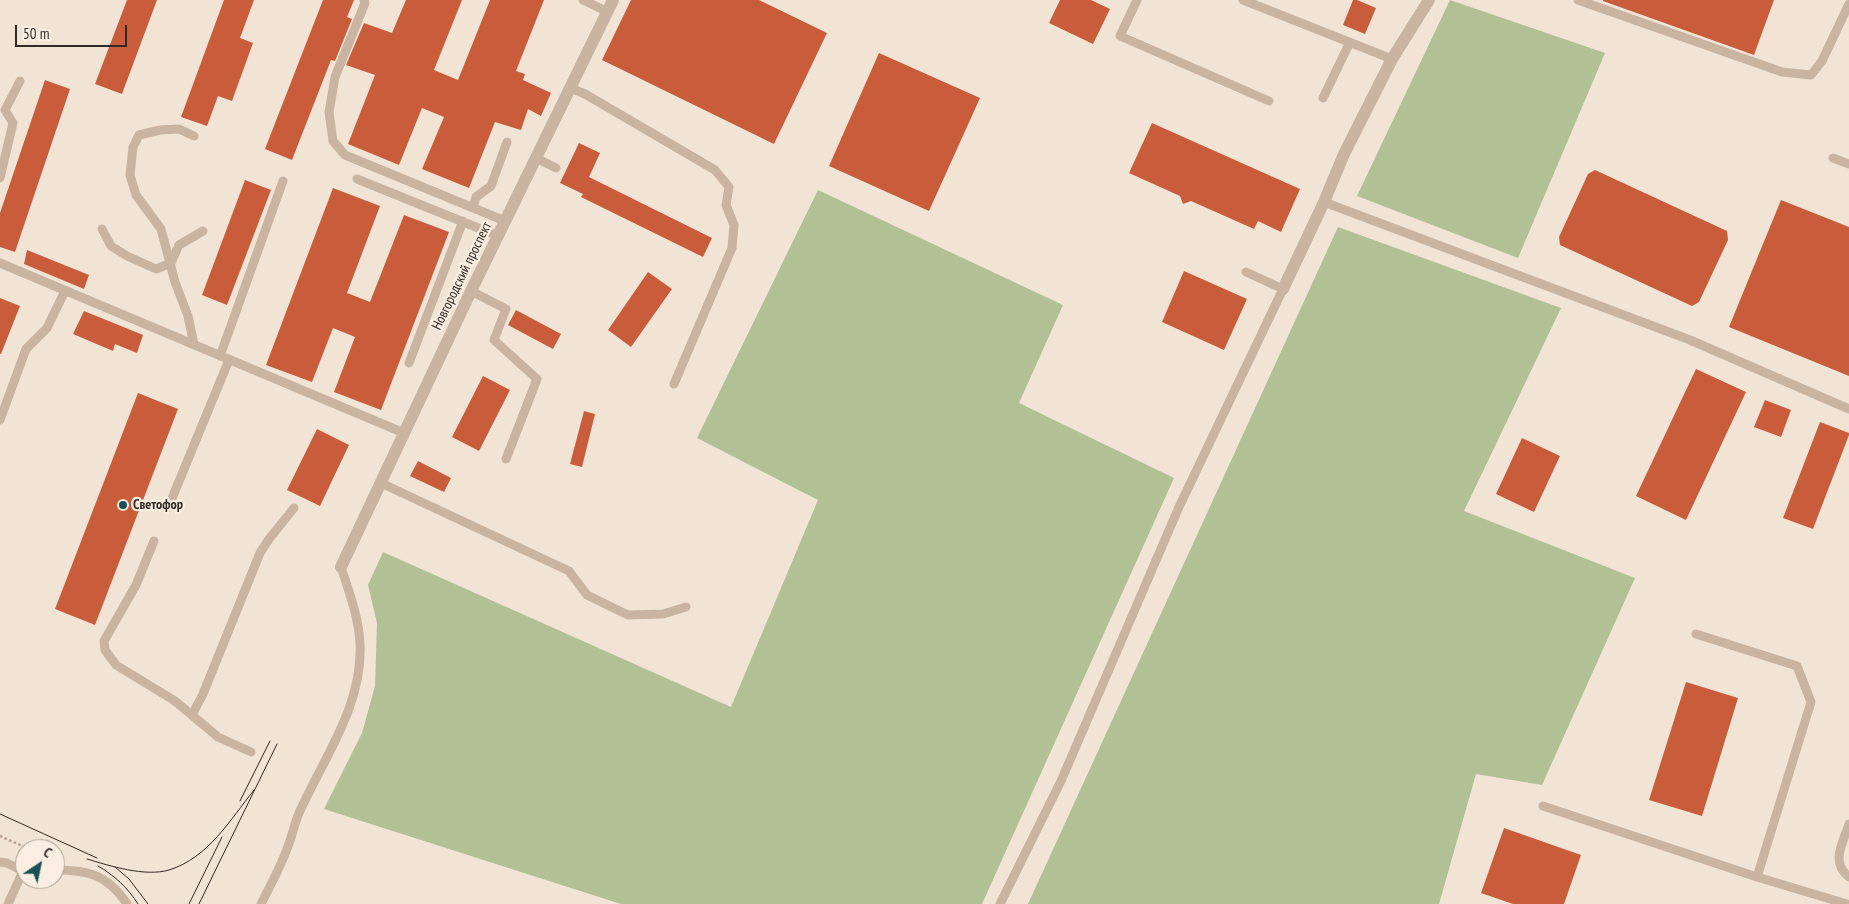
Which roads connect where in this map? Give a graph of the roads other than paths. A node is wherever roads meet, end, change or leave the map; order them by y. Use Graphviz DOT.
graph roads {
  1 [pos="364,0"];
  2 [pos="583,0"];
  3 [pos="1137,0"];
  4 [pos="1243,0"];
  5 [pos="1429,0"];
  6 [pos="1578,0"];
  7 [pos="1849,4"];
  8 [pos="611,6"];
  9 [pos="1350,42"];
  10 [pos="1392,59"];
  11 [pos="20,81"];
  12 [pos="570,88"];
  13 [pos="1323,98"];
  14 [pos="1270,101"];
  15 [pos="194,136"];
  16 [pos="507,142"];
  17 [pos="536,158"];
  18 [pos="1833,158"];
  19 [pos="1849,164"];
  20 [pos="556,168"];
  21 [pos="0,178"];
  22 [pos="356,179"];
  23 [pos="283,181"];
  24 [pos="1324,202"];
  25 [pos="473,207"];
  26 [pos="463,221"];
  27 [pos="505,221"];
  28 [pos="102,228"];
  29 [pos="203,231"];
  30 [pos="498,236"];
  31 [pos="0,263"];
  32 [pos="170,263"];
  33 [pos="1246,272"];
  34 [pos="1283,289"];
  35 [pos="65,291"];
  36 [pos="471,291"];
  37 [pos="194,345"];
  38 [pos="220,356"];
  39 [pos="229,360"];
  40 [pos="408,363"];
  41 [pos="674,384"];
  42 [pos="1849,409"];
  43 [pos="0,420"];
  44 [pos="404,433"];
  45 [pos="506,459"];
  46 [pos="381,483"];
  47 [pos="168,508"];
  48 [pos="294,508"];
  49 [pos="154,542"];
  50 [pos="341,567"];
  51 [pos="686,607"];
  52 [pos="1696,634"];
  53 [pos="192,715"];
  54 [pos="251,752"];
  55 [pos="1543,806"];
  56 [pos="1849,824"];
  57 [pos="0,862"];
  58 [pos="15,867"];
  59 [pos="65,870"];
  60 [pos="1757,876"];
  61 [pos="1849,877"];
  62 [pos="15,889"];
  63 [pos="1826,901"];
  64 [pos="8,904"];
  65 [pos="127,904"];
  66 [pos="261,904"];
  67 [pos="1000,904"];
  68 [pos="1847,904"];
  1 -- 25 [label="lane"];
  2 -- 8 [label="lane"];
  3 -- 14 [label="lane"];
  4 -- 9 [label="lane"];
  5 -- 10 [label="street"];
  6 -- 7 [label="lane"];
  8 -- 12 [label="street, Новгородский проспект"];
  9 -- 10 [label="lane"];
  9 -- 13 [label="lane"];
  10 -- 24 [label="street"];
  11 -- 21 [label="lane"];
  12 -- 17 [label="street, Новгородский проспект"];
  12 -- 41 [label="lane"];
  15 -- 32 [label="lane"];
  16 -- 25 [label="lane"];
  17 -- 20 [label="lane"];
  17 -- 27 [label="street, Новгородский проспект"];
  18 -- 19 [label="lane"];
  22 -- 26 [label="lane"];
  23 -- 38 [label="lane"];
  24 -- 34 [label="street"];
  24 -- 42 [label="lane"];
  25 -- 27 [label="lane"];
  26 -- 30 [label="lane"];
  26 -- 40 [label="lane"];
  27 -- 30 [label="street, Новгородский проспект"];
  28 -- 32 [label="lane"];
  29 -- 32 [label="lane"];
  30 -- 36 [label="street, Новгородский проспект"];
  31 -- 35 [label="lane"];
  32 -- 37 [label="lane"];
  33 -- 34 [label="lane"];
  34 -- 67 [label="lane"];
  35 -- 37 [label="lane"];
  35 -- 43 [label="lane"];
  36 -- 44 [label="street, Новгородский проспект"];
  36 -- 45 [label="lane"];
  37 -- 38 [label="lane"];
  38 -- 39 [label="lane"];
  39 -- 44 [label="lane"];
  39 -- 47 [label="lane"];
  44 -- 46 [label="street, Новгородский проспект"];
  46 -- 50 [label="street, Новгородский проспект"];
  46 -- 51 [label="lane"];
  48 -- 53 [label="lane"];
  49 -- 53 [label="lane"];
  50 -- 66 [label="lane"];
  52 -- 60 [label="lane"];
  53 -- 54 [label="lane"];
  55 -- 60 [label="lane"];
  56 -- 61 [label="lane"];
  57 -- 58 [label="lane"];
  59 -- 65 [label="lane"];
  60 -- 63 [label="lane"];
  62 -- 64 [label="lane"];
  63 -- 68 [label="lane"];
}
